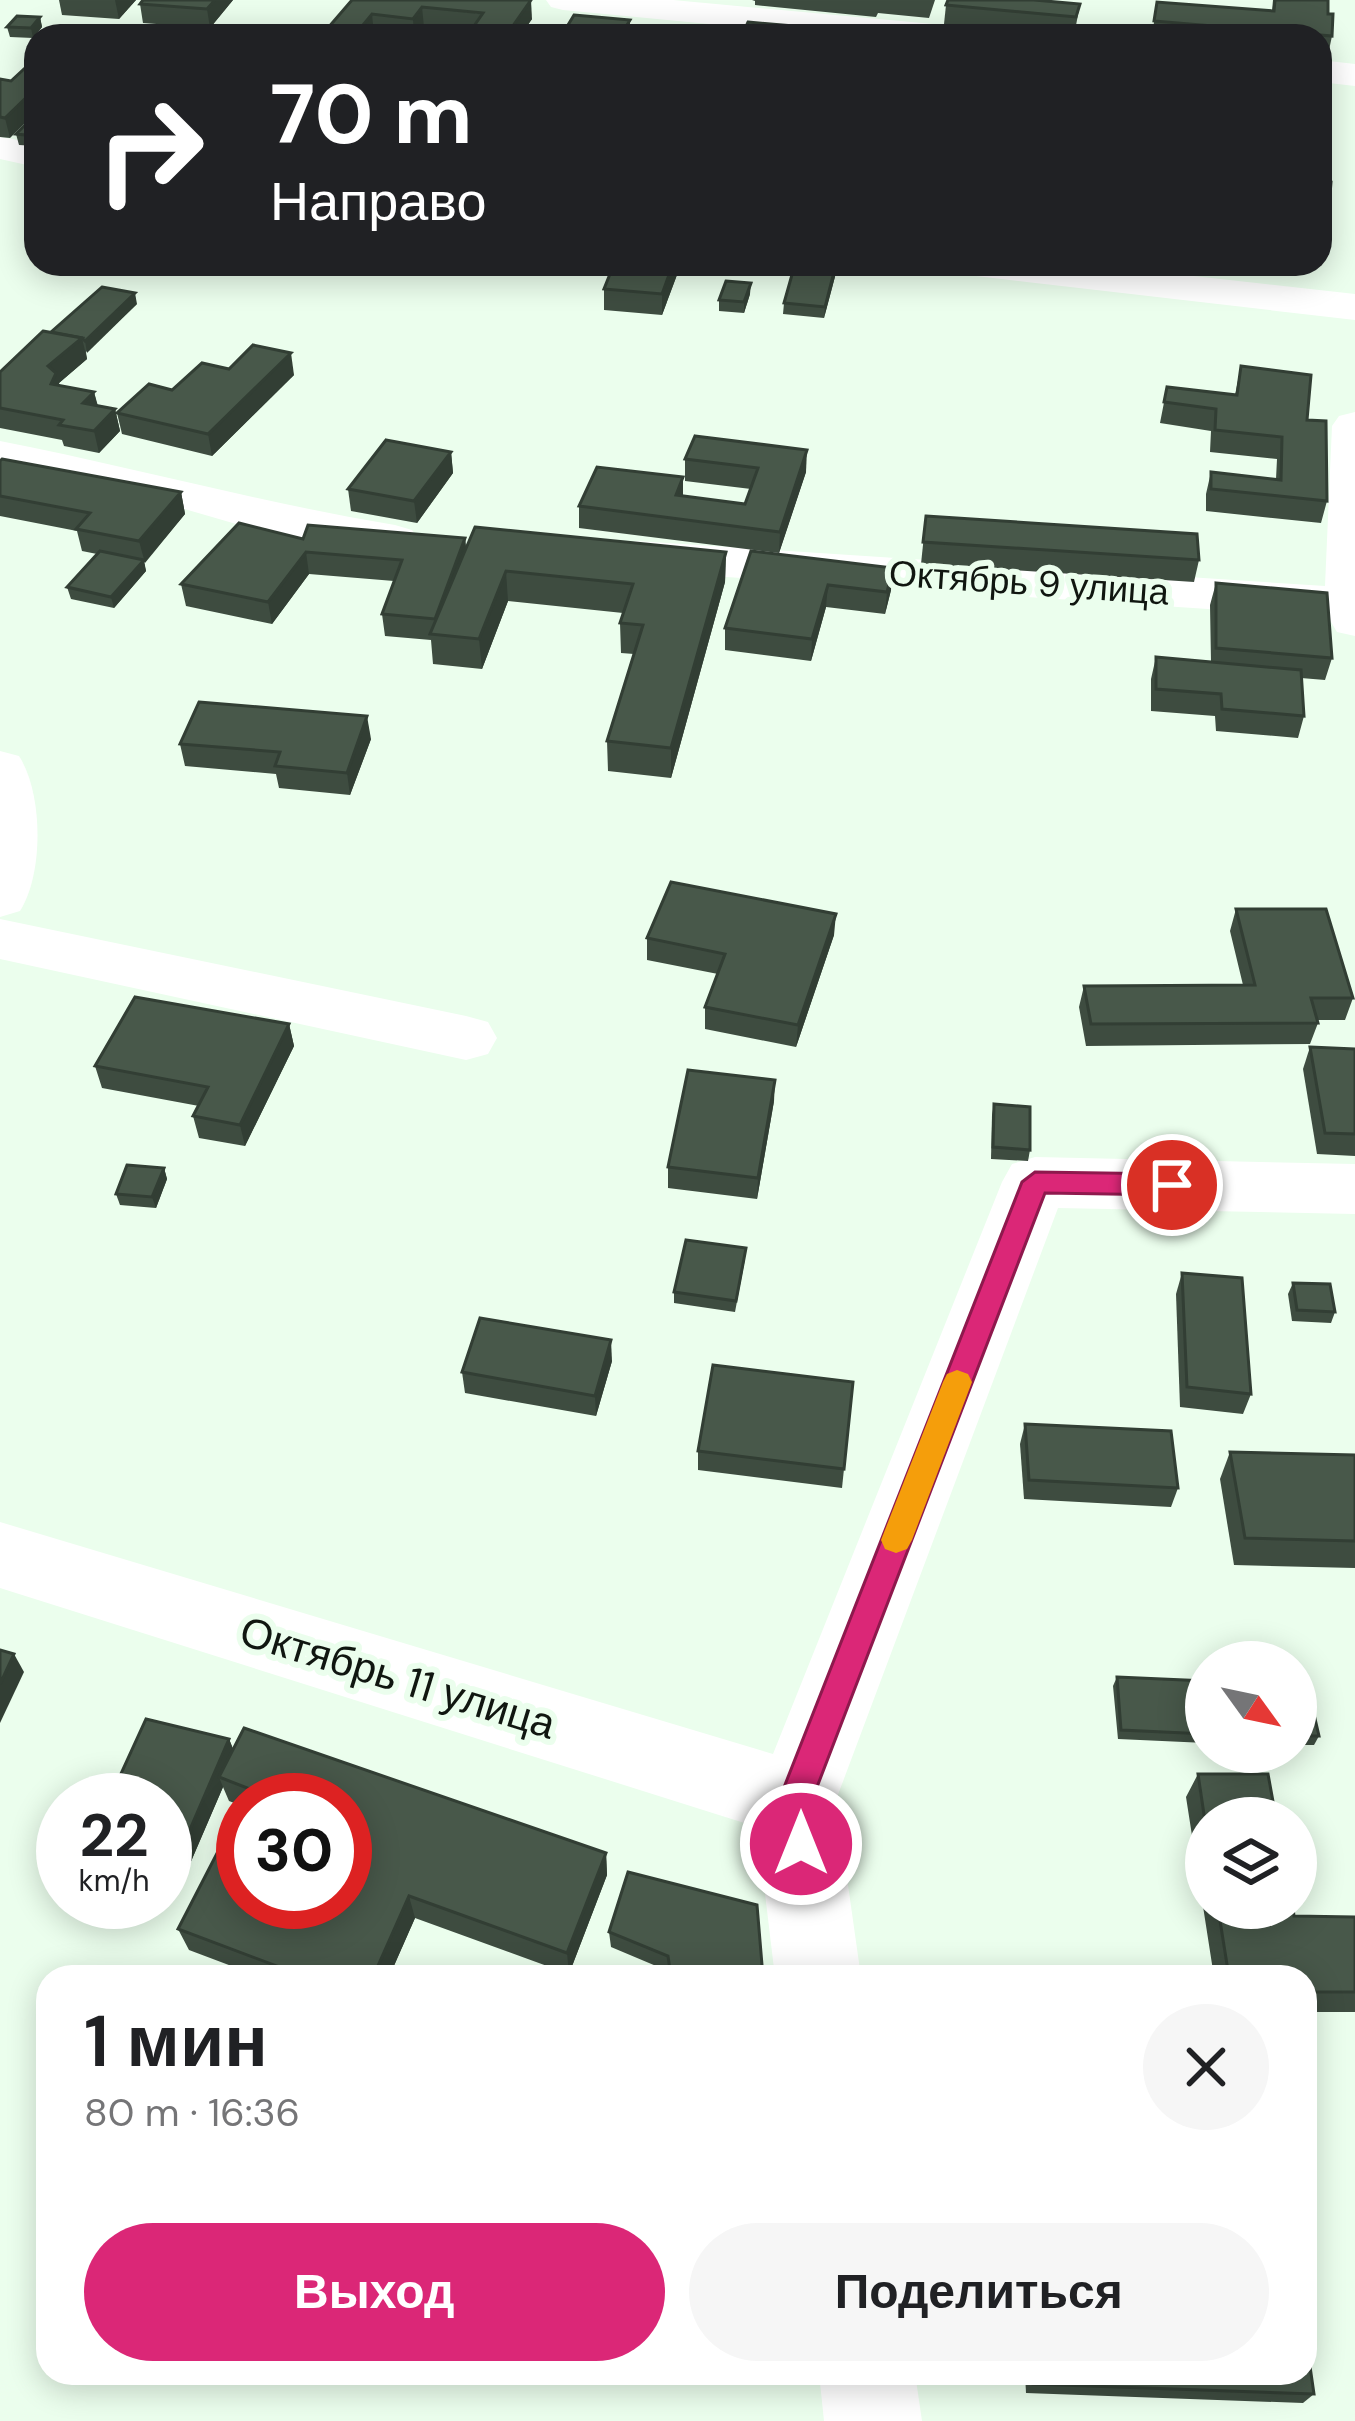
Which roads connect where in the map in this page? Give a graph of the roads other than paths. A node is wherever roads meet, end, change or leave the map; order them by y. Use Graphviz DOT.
graph roads {
  1 [pos="563,0"];
  2 [pos="817,24"];
  3 [pos="1082,276"];
  4 [pos="1355,307"];
  5 [pos="1355,426"];
  6 [pos="0,455"];
  7 [pos="451,543"];
  8 [pos="593,553"];
  9 [pos="1352,612"];
  10 [pos="0,768"];
  11 [pos="0,897"];
  12 [pos="0,939"];
  13 [pos="466,1038"];
  14 [pos="1355,1189"];
  15 [pos="0,1555"];
  16 [pos="796,1800"];
  17 [pos="817,1965"];
  18 [pos="868,2385"];
  19 [pos="873,2421"];
  1 -- 2 [label="street"];
  3 -- 4 [label="street"];
  5 -- 9 [label="street"];
  6 -- 7 [label="street"];
  8 -- 9 [label="street, Октябрь 9 улица"];
  10 -- 11 [label="street"];
  12 -- 13 [label="street"];
  14 -- 16 [label="street"];
  15 -- 16 [label="street, Октябрь 11 улица"];
  16 -- 17 [label="street"];
  18 -- 19 [label="street"];
}
